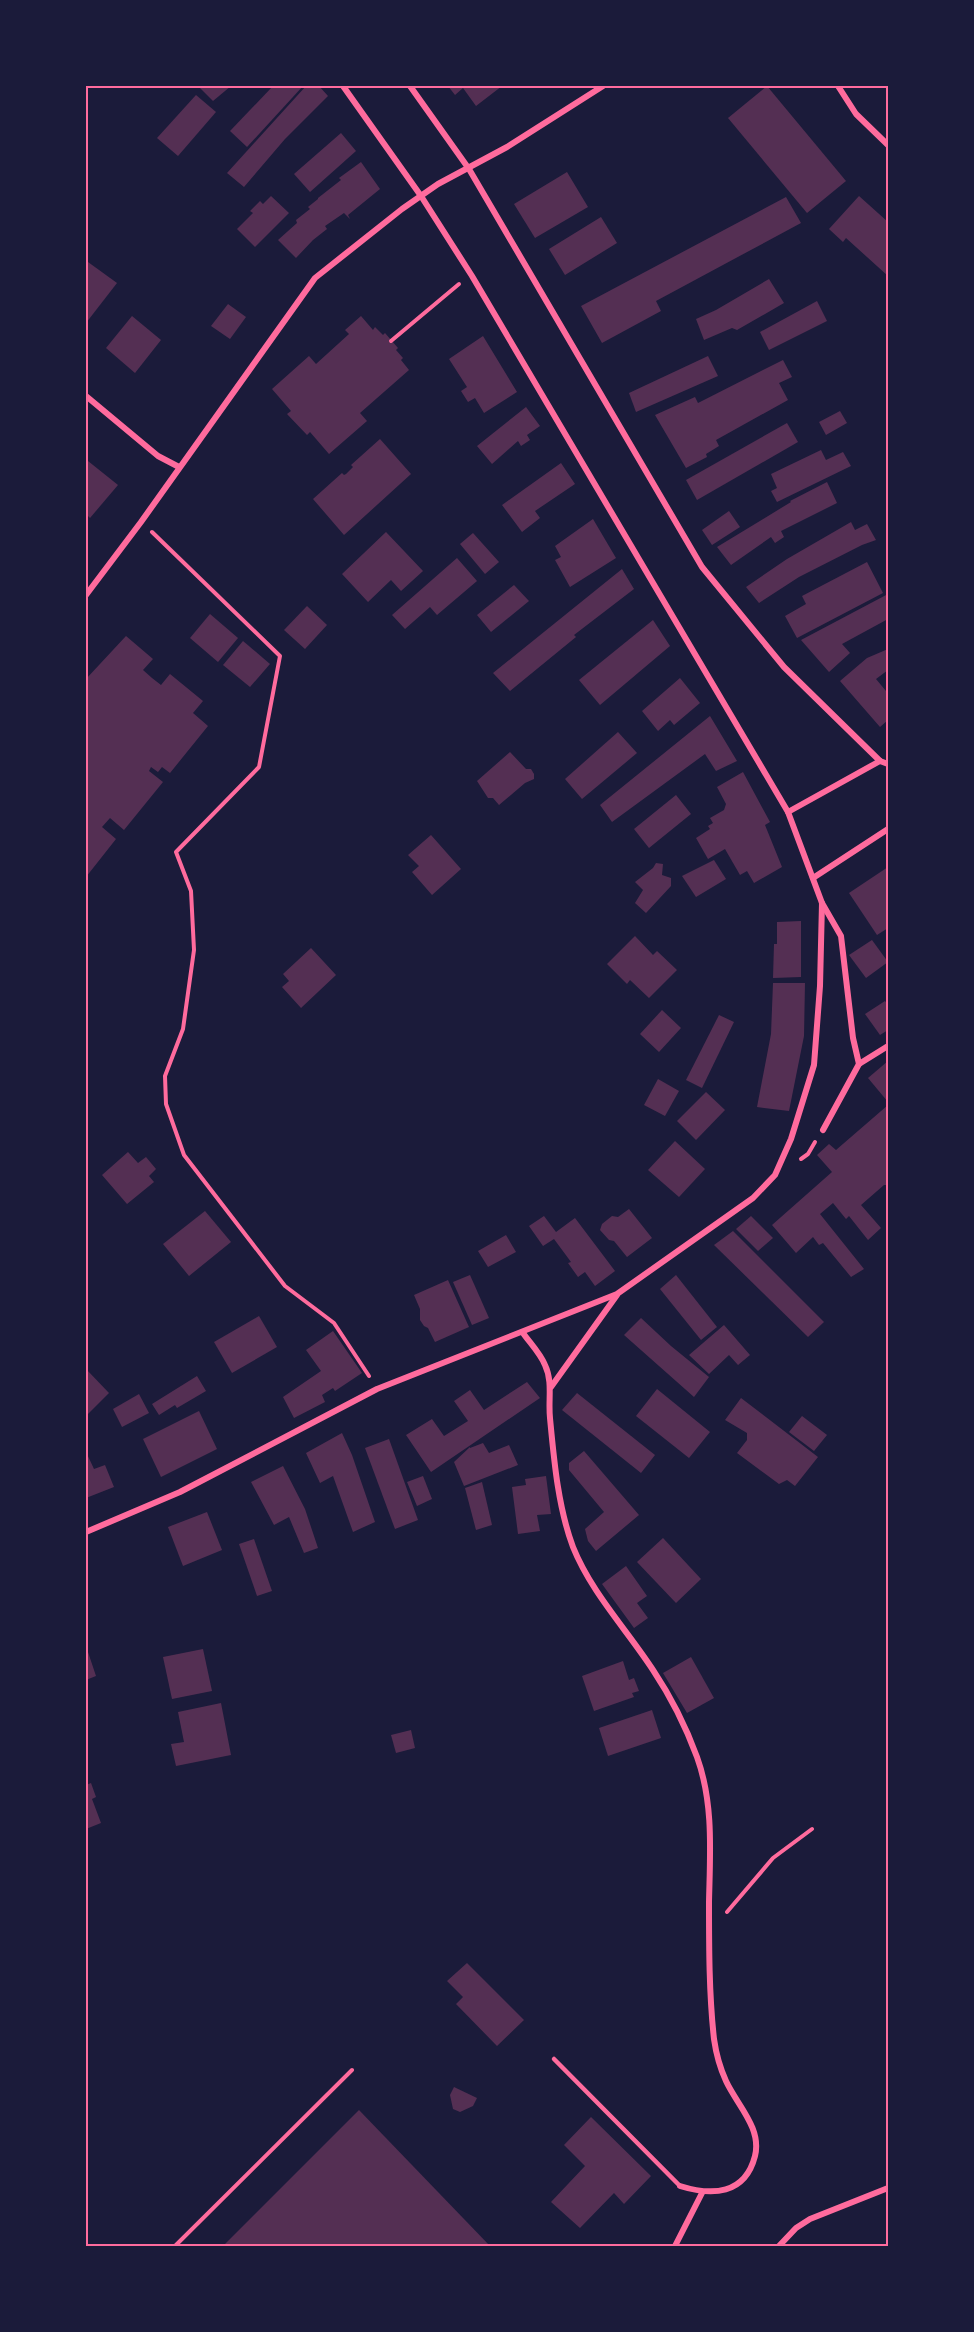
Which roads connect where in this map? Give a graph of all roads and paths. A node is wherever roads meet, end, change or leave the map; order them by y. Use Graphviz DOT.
graph roads {
  1 [pos="343,86"];
  2 [pos="410,86"];
  3 [pos="603,86"];
  4 [pos="838,86"];
  5 [pos="888,145"];
  6 [pos="469,169"];
  7 [pos="421,196"];
  8 [pos="472,276"];
  9 [pos="391,341"];
  10 [pos="86,396"];
  11 [pos="179,467"];
  12 [pos="141,522"];
  13 [pos="86,595"];
  14 [pos="880,761"];
  15 [pos="888,764"];
  16 [pos="788,812"];
  17 [pos="888,829"];
  18 [pos="813,878"];
  19 [pos="822,903"];
  20 [pos="888,1046"];
  21 [pos="859,1064"];
  22 [pos="823,1130"];
  23 [pos="617,1294"];
  24 [pos="523,1333"];
  25 [pos="551,1387"];
  26 [pos="377,1389"];
  27 [pos="86,1532"];
  28 [pos="812,1829"];
  29 [pos="709,1932"];
  30 [pos="554,2059"];
  31 [pos="352,2070"];
  32 [pos="680,2186"];
  33 [pos="888,2188"];
  34 [pos="702,2193"];
  35 [pos="175,2247"];
  36 [pos="675,2247"];
  37 [pos="779,2247"];
  1 -- 7 [label="street"];
  2 -- 6 [label="street"];
  3 -- 6 [label="street"];
  4 -- 5 [label="street"];
  6 -- 7 [label="street"];
  6 -- 14 [label="street"];
  7 -- 8 [label="street"];
  7 -- 11 [label="street"];
  8 -- 9 [label="path"];
  8 -- 16 [label="street"];
  10 -- 11 [label="street"];
  11 -- 12 [label="street"];
  12 -- 13 [label="street"];
  12 -- 26 [label="path"];
  14 -- 15 [label="street"];
  14 -- 16 [label="street"];
  16 -- 18 [label="street"];
  17 -- 18 [label="street"];
  18 -- 19 [label="street"];
  19 -- 21 [label="street"];
  19 -- 23 [label="street"];
  20 -- 21 [label="street"];
  21 -- 22 [label="street"];
  23 -- 24 [label="street"];
  23 -- 25 [label="street"];
  24 -- 25 [label="street"];
  24 -- 26 [label="street"];
  25 -- 29 [label="street"];
  26 -- 27 [label="street"];
  28 -- 29 [label="path"];
  29 -- 34 [label="street"];
  30 -- 32 [label="lane"];
  31 -- 35 [label="path"];
  32 -- 34 [label="street"];
  33 -- 37 [label="street"];
  34 -- 36 [label="street"];
}
